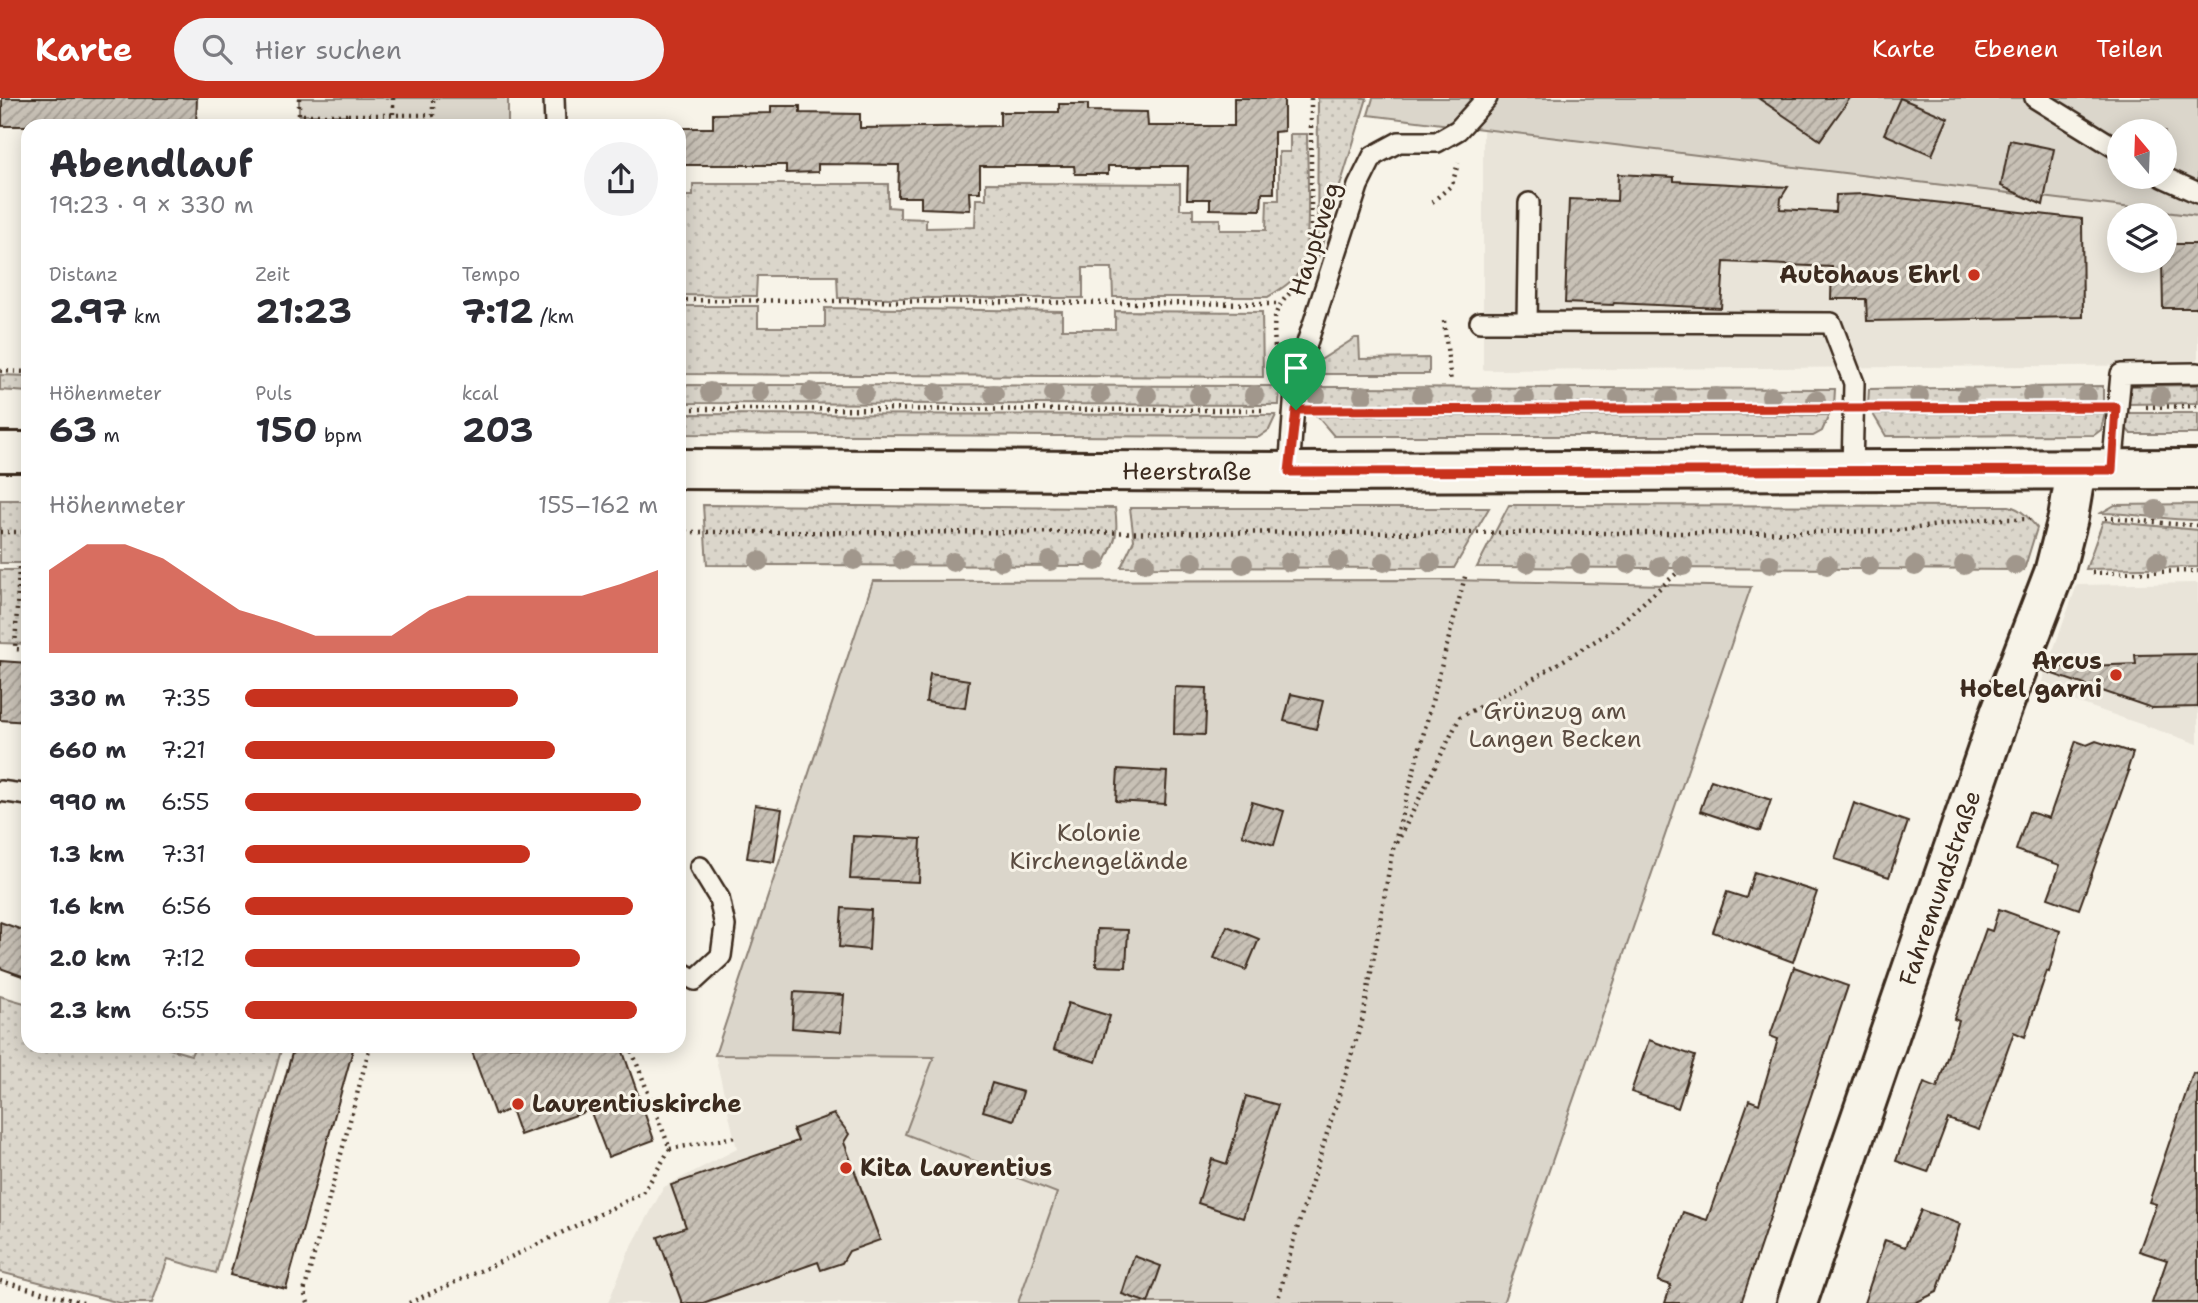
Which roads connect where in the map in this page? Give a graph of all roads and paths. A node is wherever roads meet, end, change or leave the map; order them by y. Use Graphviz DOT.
graph roads {
  1 [pos="299,98"];
  2 [pos="393,98"];
  3 [pos="433,98"];
  4 [pos="554,98"];
  5 [pos="1311,98"];
  6 [pos="1487,98"];
  7 [pos="2035,98"];
  8 [pos="348,115"];
  9 [pos="393,115"];
  10 [pos="348,119"];
  11 [pos="555,119"];
  12 [pos="1458,130"];
  13 [pos="2107,143"];
  14 [pos="2177,183"];
  15 [pos="2198,193"];
  16 [pos="1432,202"];
  17 [pos="1529,203"];
  18 [pos="1311,233"];
  19 [pos="1297,286"];
  20 [pos="686,300"];
  21 [pos="1278,304"];
  22 [pos="1444,321"];
  23 [pos="1480,322"];
  24 [pos="1527,322"];
  25 [pos="0,371"];
  26 [pos="21,372"];
  27 [pos="2198,373"];
  28 [pos="1296,383"];
  29 [pos="1451,383"];
  30 [pos="2198,406"];
  31 [pos="2116,407"];
  32 [pos="686,409"];
  33 [pos="1296,410"];
  34 [pos="1854,410"];
  35 [pos="0,452"];
  36 [pos="21,452"];
  37 [pos="686,469"];
  38 [pos="2198,469"];
  39 [pos="2094,470"];
  40 [pos="1852,471"];
  41 [pos="1289,472"];
  42 [pos="2093,518"];
  43 [pos="2035,519"];
  44 [pos="2198,525"];
  45 [pos="0,532"];
  46 [pos="21,532"];
  47 [pos="686,532"];
  48 [pos="19,567"];
  49 [pos="2198,571"];
  50 [pos="1466,573"];
  51 [pos="1677,573"];
  52 [pos="2089,573"];
  53 [pos="21,649"];
  54 [pos="0,791"];
  55 [pos="21,794"];
  56 [pos="1392,853"];
  57 [pos="701,867"];
  58 [pos="686,975"];
  59 [pos="368,1053"];
  60 [pos="632,1053"];
  61 [pos="735,1137"];
  62 [pos="670,1149"];
  63 [pos="0,1281"];
  64 [pos="83,1303"];
  65 [pos="309,1303"];
  66 [pos="409,1303"];
  67 [pos="1277,1303"];
  68 [pos="1797,1303"];
  1 -- 8 [label="path"];
  2 -- 9 [label="path"];
  3 -- 9 [label="path"];
  4 -- 11 [label="lane"];
  5 -- 18 [label="path"];
  6 -- 12 [label="lane, Hauptweg"];
  7 -- 13 [label="lane"];
  8 -- 9 [label="path"];
  8 -- 10 [label="path"];
  12 -- 16 [label="path"];
  12 -- 28 [label="lane, Hauptweg"];
  14 -- 15 [label="lane"];
  17 -- 24 [label="lane"];
  19 -- 21 [label="path"];
  20 -- 21 [label="path"];
  21 -- 28 [label="path"];
  22 -- 29 [label="path"];
  23 -- 24 [label="lane"];
  24 -- 34 [label="lane"];
  25 -- 26 [label="path"];
  27 -- 31 [label="lane"];
  28 -- 33 [label="lane, Hauptweg"];
  30 -- 31 [label="path"];
  31 -- 34 [label="path"];
  31 -- 39 [label="lane"];
  32 -- 33 [label="path"];
  33 -- 34 [label="path"];
  33 -- 41 [label="lane, Hauptweg"];
  34 -- 40 [label="lane"];
  35 -- 36 [label="main road"];
  37 -- 41 [label="main road, Heerstraße"];
  38 -- 39 [label="main road, Heerstraße"];
  39 -- 40 [label="main road, Heerstraße"];
  39 -- 68 [label="main road, Fahremundstraße"];
  40 -- 41 [label="main road, Heerstraße"];
  42 -- 44 [label="path"];
  43 -- 47 [label="path"];
  45 -- 46 [label="path"];
  48 -- 53 [label="path"];
  49 -- 52 [label="path"];
  50 -- 56 [label="path"];
  51 -- 56 [label="path"];
  54 -- 55 [label="lane"];
  56 -- 67 [label="path"];
  57 -- 58 [label="lane"];
  59 -- 65 [label="path"];
  60 -- 62 [label="path"];
  61 -- 62 [label="path"];
  62 -- 66 [label="path"];
  63 -- 64 [label="path"];
}
